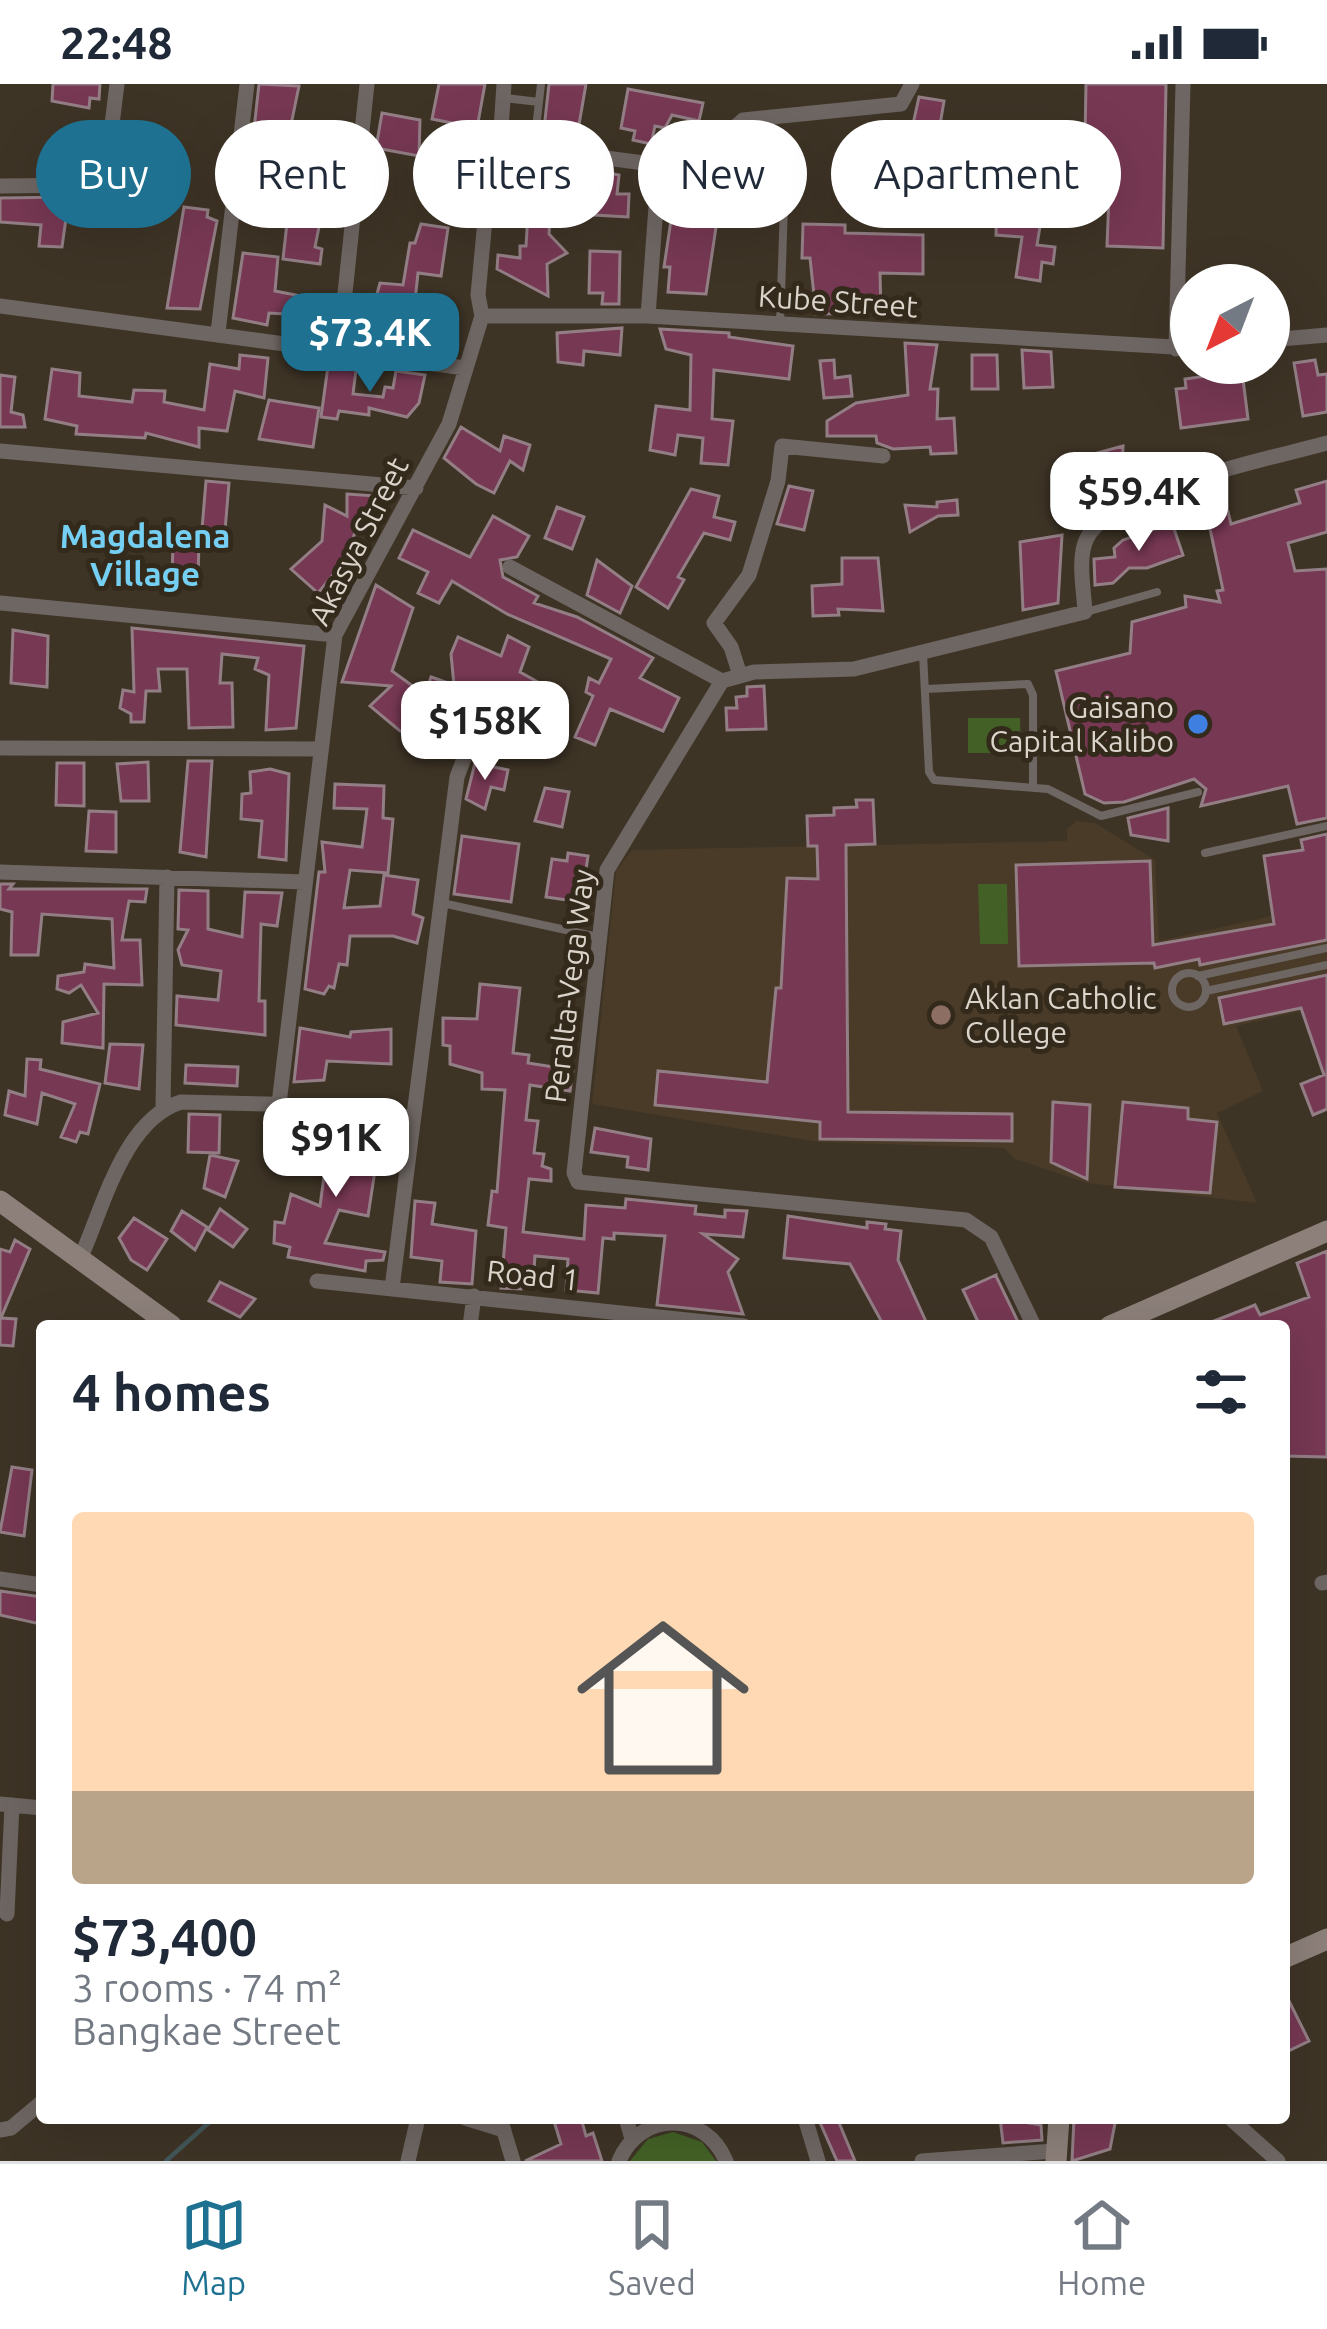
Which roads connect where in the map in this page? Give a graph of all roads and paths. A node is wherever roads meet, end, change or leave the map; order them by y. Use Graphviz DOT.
graph roads {
  1 [pos="117,84"];
  2 [pos="247,84"];
  3 [pos="367,84"];
  4 [pos="542,84"];
  5 [pos="912,84"];
  6 [pos="1183,84"];
  7 [pos="504,91"];
  8 [pos="539,102"];
  9 [pos="537,120"];
  10 [pos="742,120"];
  11 [pos="0,186"];
  12 [pos="484,228"];
  13 [pos="654,228"];
  14 [pos="783,228"];
  15 [pos="1184,264"];
  16 [pos="0,306"];
  17 [pos="482,316"];
  18 [pos="648,316"];
  19 [pos="779,324"];
  20 [pos="218,333"];
  21 [pos="1327,335"];
  22 [pos="1290,338"];
  23 [pos="1170,348"];
  24 [pos="339,350"];
  25 [pos="465,368"];
  26 [pos="1327,443"];
  27 [pos="0,451"];
  28 [pos="883,456"];
  29 [pos="416,488"];
  30 [pos="510,567"];
  31 [pos="1157,592"];
  32 [pos="0,603"];
  33 [pos="1085,612"];
  34 [pos="335,635"];
  35 [pos="923,652"];
  36 [pos="740,675"];
  37 [pos="722,681"];
  38 [pos="926,688"];
  39 [pos="474,732"];
  40 [pos="0,748"];
  41 [pos="321,749"];
  42 [pos="1033,786"];
  43 [pos="1198,792"];
  44 [pos="1327,826"];
  45 [pos="1205,853"];
  46 [pos="0,872"];
  47 [pos="166,877"];
  48 [pos="305,882"];
  49 [pos="441,902"];
  50 [pos="599,938"];
  51 [pos="1327,948"];
  52 [pos="1327,965"];
  53 [pos="1198,976"];
  54 [pos="1206,991"];
  55 [pos="279,1103"];
  56 [pos="163,1108"];
  57 [pos="413,1118"];
  58 [pos="1,1204"];
  59 [pos="1327,1232"];
  60 [pos="80,1259"];
  61 [pos="317,1281"];
  62 [pos="392,1288"];
  63 [pos="474,1296"];
  64 [pos="164,1320"];
  65 [pos="471,1320"];
  66 [pos="690,1320"];
  67 [pos="1031,1320"];
  68 [pos="1124,1320"];
  69 [pos="0,1579"];
  70 [pos="36,1585"];
  71 [pos="6,1804"];
  72 [pos="36,1807"];
  73 [pos="7,1914"];
  74 [pos="1327,1939"];
  75 [pos="1290,1955"];
  76 [pos="36,2107"];
  77 [pos="417,2124"];
  78 [pos="502,2124"];
  79 [pos="628,2124"];
  80 [pos="656,2124"];
  81 [pos="687,2124"];
  82 [pos="807,2124"];
  83 [pos="1058,2124"];
  84 [pos="1237,2124"];
  85 [pos="0,2130"];
  86 [pos="632,2139"];
  87 [pos="1055,2156"];
  88 [pos="408,2161"];
  89 [pos="513,2161"];
  90 [pos="619,2161"];
  91 [pos="726,2161"];
  92 [pos="818,2161"];
  93 [pos="922,2161"];
  94 [pos="1278,2161"];
  1 -- 11 [label="street"];
  2 -- 20 [label="street"];
  3 -- 24 [label="street"];
  4 -- 8 [label="lane"];
  5 -- 10 [label="street"];
  6 -- 15 [label="street"];
  7 -- 8 [label="lane"];
  8 -- 9 [label="lane"];
  12 -- 17 [label="street, Akasya Street"];
  13 -- 18 [label="street"];
  14 -- 19 [label="lane"];
  16 -- 20 [label="street"];
  17 -- 18 [label="street, Kube Street"];
  17 -- 25 [label="street, Akasya Street"];
  18 -- 19 [label="street, Kube Street"];
  19 -- 23 [label="street, Kube Street"];
  20 -- 24 [label="street"];
  21 -- 22 [label="street"];
  24 -- 25 [label="street"];
  25 -- 29 [label="street, Akasya Street"];
  26 -- 33 [label="street"];
  27 -- 29 [label="street"];
  28 -- 36 [label="street"];
  29 -- 34 [label="street, Akasya Street"];
  30 -- 37 [label="street"];
  31 -- 33 [label="lane"];
  32 -- 34 [label="street"];
  33 -- 35 [label="street"];
  34 -- 41 [label="street, Akasya Street"];
  35 -- 36 [label="street"];
  35 -- 38 [label="lane"];
  36 -- 37 [label="street"];
  37 -- 50 [label="street, Peralta-Vega Way"];
  38 -- 42 [label="lane"];
  38 -- 42 [label="lane"];
  39 -- 49 [label="street"];
  40 -- 41 [label="street"];
  41 -- 48 [label="street, Akasya Street"];
  42 -- 43 [label="lane"];
  44 -- 45 [label="lane"];
  46 -- 47 [label="street"];
  47 -- 48 [label="street"];
  47 -- 56 [label="street"];
  48 -- 55 [label="street, Akasya Street"];
  49 -- 50 [label="lane"];
  49 -- 57 [label="street"];
  50 -- 67 [label="street, Peralta-Vega Way"];
  51 -- 53 [label="lane"];
  52 -- 54 [label="lane"];
  53 -- 54 [label="lane"];
  53 -- 54 [label="lane"];
  55 -- 56 [label="street"];
  55 -- 57 [label="street"];
  56 -- 60 [label="street"];
  57 -- 62 [label="street"];
  58 -- 60 [label="street"];
  59 -- 68 [label="street"];
  60 -- 64 [label="street"];
  61 -- 62 [label="street, Road 1"];
  62 -- 63 [label="street, Road 1"];
  63 -- 65 [label="street"];
  63 -- 66 [label="street, Road 1"];
  69 -- 70 [label="street"];
  71 -- 72 [label="street"];
  71 -- 73 [label="street"];
  74 -- 75 [label="street"];
  76 -- 85 [label="street"];
  77 -- 88 [label="street"];
  78 -- 89 [label="street"];
  79 -- 86 [label="street"];
  80 -- 86 [label="street"];
  81 -- 91 [label="street"];
  82 -- 92 [label="street"];
  83 -- 87 [label="street"];
  84 -- 94 [label="street"];
  86 -- 90 [label="street"];
  87 -- 93 [label="street"];
}
